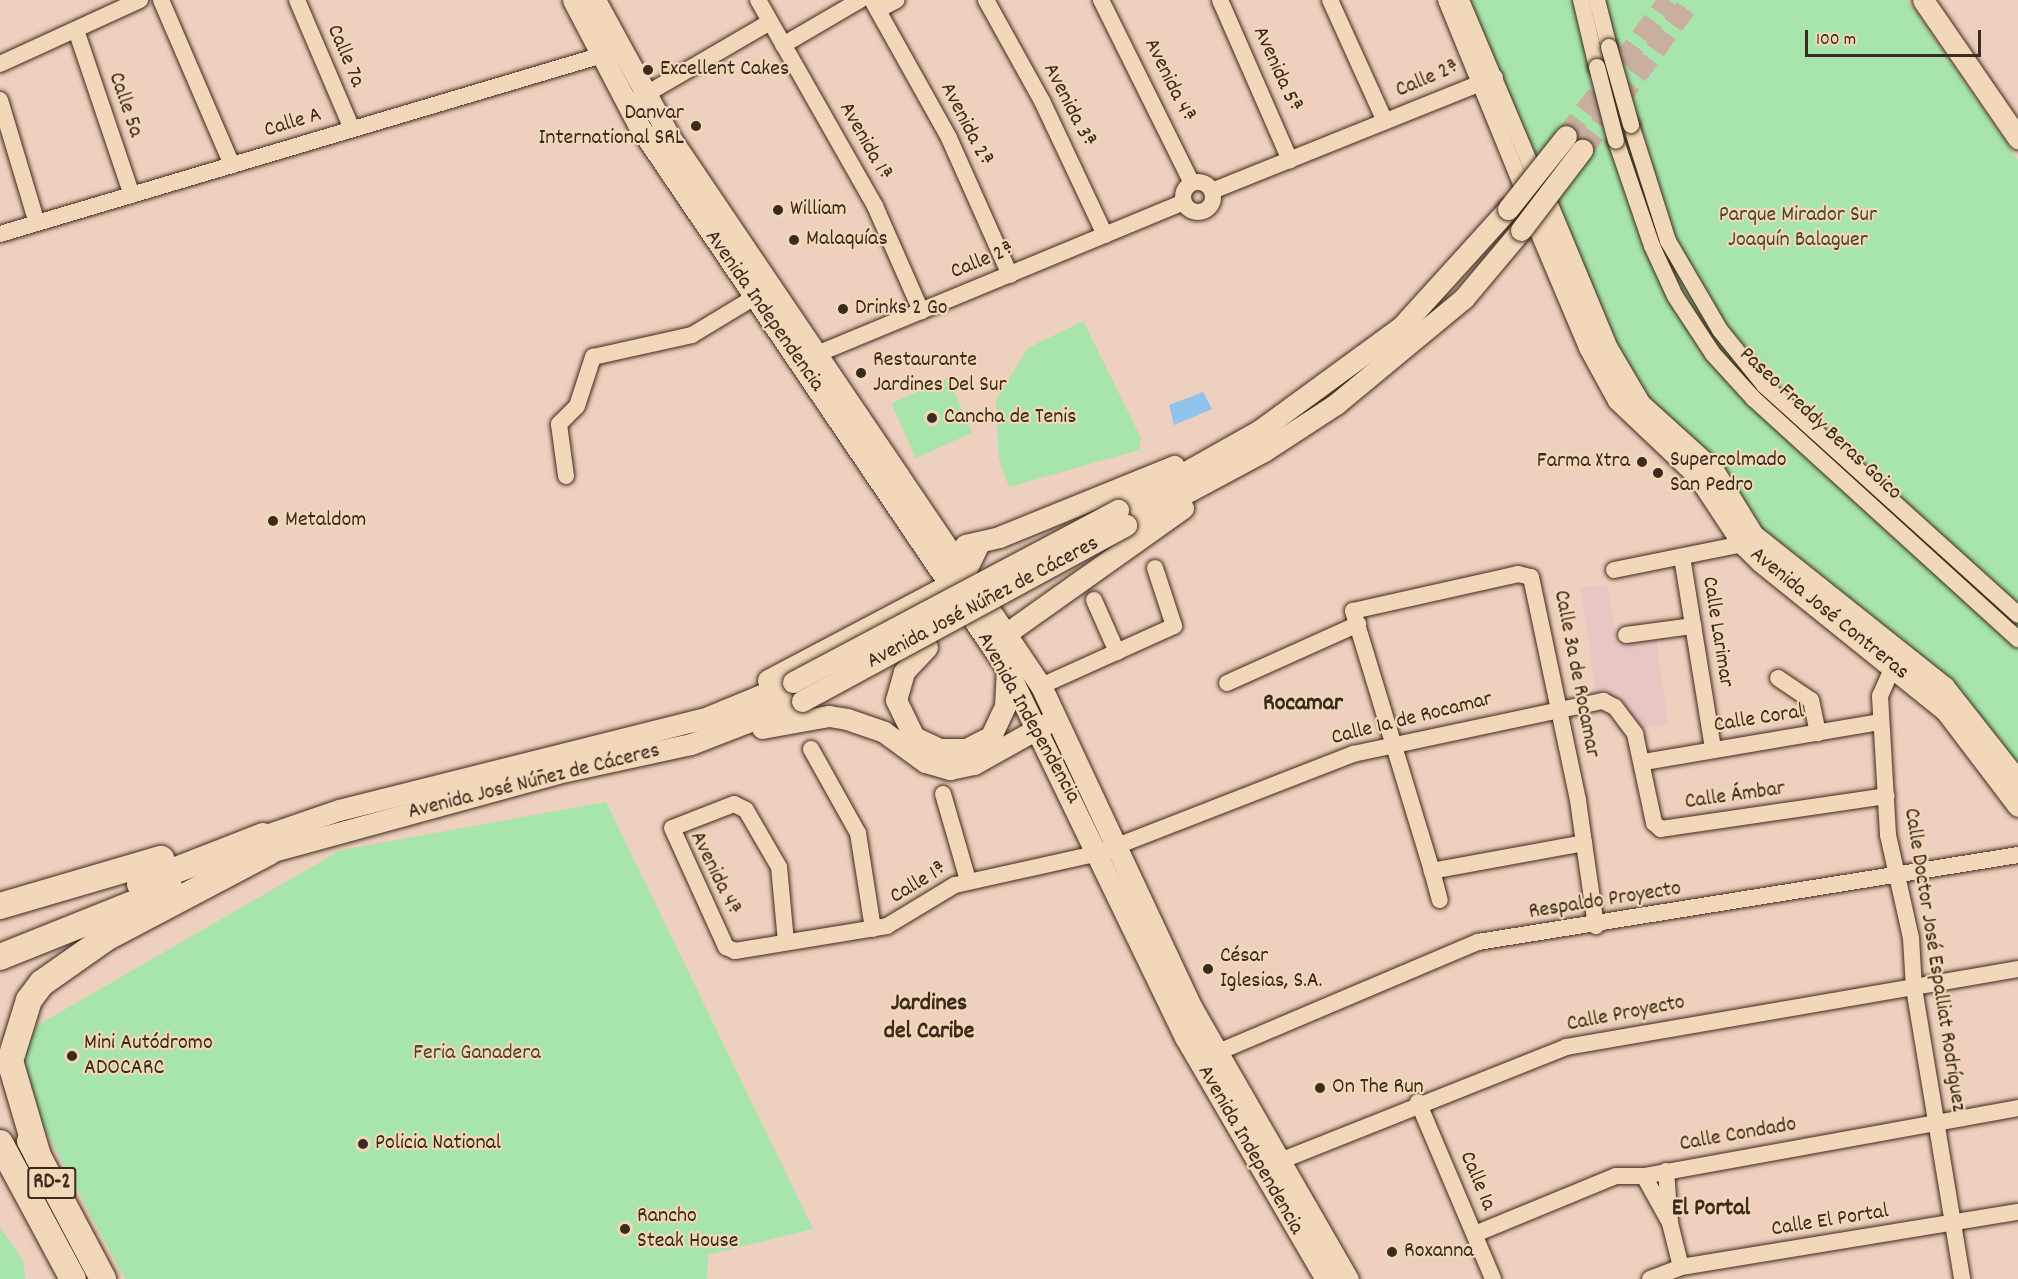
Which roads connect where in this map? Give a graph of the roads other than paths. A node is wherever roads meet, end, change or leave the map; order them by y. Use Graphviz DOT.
graph roads {
  1 [pos="140,0"];
  2 [pos="161,0"];
  3 [pos="297,0"];
  4 [pos="573,0"];
  5 [pos="595,0"];
  6 [pos="758,0"];
  7 [pos="860,0"];
  8 [pos="897,0"];
  9 [pos="986,0"];
  10 [pos="1101,0"];
  11 [pos="1220,0"];
  12 [pos="1330,0"];
  13 [pos="1446,0"];
  14 [pos="1461,0"];
  15 [pos="1581,0"];
  16 [pos="1597,0"];
  17 [pos="1923,0"];
  18 [pos="875,5"];
  19 [pos="770,22"];
  20 [pos="76,30"];
  21 [pos="783,45"];
  22 [pos="599,56"];
  23 [pos="0,64"];
  24 [pos="1488,79"];
  25 [pos="0,100"];
  26 [pos="636,101"];
  27 [pos="1385,121"];
  28 [pos="352,129"];
  29 [pos="2018,138"];
  30 [pos="1290,160"];
  31 [pos="232,165"];
  32 [pos="1192,183"];
  33 [pos="1212,191"];
  34 [pos="1533,193"];
  35 [pos="132,195"];
  36 [pos="1184,202"];
  37 [pos="37,223"];
  38 [pos="0,234"];
  39 [pos="1105,235"];
  40 [pos="1010,275"];
  41 [pos="753,298"];
  42 [pos="921,311"];
  43 [pos="809,358"];
  44 [pos="1262,440"];
  45 [pos="881,462"];
  46 [pos="566,476"];
  47 [pos="1122,518"];
  48 [pos="942,541"];
  49 [pos="1743,544"];
  50 [pos="978,545"];
  51 [pos="1682,557"];
  52 [pos="1056,566"];
  53 [pos="1155,568"];
  54 [pos="1614,570"];
  55 [pos="957,579"];
  56 [pos="1094,600"];
  57 [pos="2018,615"];
  58 [pos="1355,617"];
  59 [pos="1693,626"];
  60 [pos="1007,633"];
  61 [pos="1626,634"];
  62 [pos="2018,639"];
  63 [pos="1117,652"];
  64 [pos="1897,659"];
  65 [pos="1007,669"];
  66 [pos="1778,678"];
  67 [pos="1227,682"];
  68 [pos="1041,686"];
  69 [pos="797,691"];
  70 [pos="1558,708"];
  71 [pos="1055,715"];
  72 [pos="1881,722"];
  73 [pos="682,724"];
  74 [pos="1040,731"];
  75 [pos="1818,733"];
  76 [pos="1396,741"];
  77 [pos="691,744"];
  78 [pos="811,749"];
  79 [pos="1713,749"];
  80 [pos="1644,762"];
  81 [pos="2018,781"];
  82 [pos="943,794"];
  83 [pos="1887,796"];
  84 [pos="2018,806"];
  85 [pos="1584,843"];
  86 [pos="266,844"];
  87 [pos="1108,850"];
  88 [pos="2018,855"];
  89 [pos="1432,871"];
  90 [pos="1895,877"];
  91 [pos="968,880"];
  92 [pos="1440,900"];
  93 [pos="0,906"];
  94 [pos="1596,926"];
  95 [pos="873,929"];
  96 [pos="0,939"];
  97 [pos="786,942"];
  98 [pos="726,947"];
  99 [pos="0,957"];
  100 [pos="2018,969"];
  101 [pos="1167,975"];
  102 [pos="1914,988"];
  103 [pos="1216,1053"];
  104 [pos="0,1087"];
  105 [pos="1418,1102"];
  106 [pos="2018,1108"];
  107 [pos="1936,1123"];
  108 [pos="0,1143"];
  109 [pos="38,1156"];
  110 [pos="1270,1165"];
  111 [pos="1666,1171"];
  112 [pos="1644,1176"];
  113 [pos="2018,1212"];
  114 [pos="1670,1223"];
  115 [pos="1952,1224"];
  116 [pos="1475,1234"];
  117 [pos="1681,1267"];
  118 [pos="73,1279"];
  119 [pos="103,1279"];
  120 [pos="1326,1279"];
  121 [pos="1348,1279"];
  122 [pos="1493,1279"];
  123 [pos="1650,1279"];
  124 [pos="1962,1279"];
  1 -- 20 [label="street"];
  2 -- 31 [label="street"];
  3 -- 28 [label="street, Calle 7a"];
  4 -- 22 [label="main road, Avenida Independencia"];
  5 -- 26 [label="main road, Avenida Independencia"];
  6 -- 19 [label="street, Avenida 1ª"];
  7 -- 21 [label="street"];
  8 -- 18 [label="street"];
  9 -- 39 [label="street, Avenida 3ª"];
  10 -- 32 [label="street, Avenida 4ª"];
  11 -- 30 [label="street, Avenida 5ª"];
  12 -- 27 [label="street"];
  13 -- 24 [label="street"];
  14 -- 24 [label="street"];
  15 -- 62 [label="street, Paseo Freddy Beras Goico, bridge"];
  16 -- 57 [label="street, Paseo Freddy Beras Goico, bridge"];
  17 -- 29 [label="main road"];
  18 -- 40 [label="street, Avenida 2ª"];
  19 -- 21 [label="street, Avenida 1ª"];
  19 -- 26 [label="street"];
  20 -- 23 [label="street"];
  20 -- 35 [label="street, Calle 5a"];
  21 -- 42 [label="street, Avenida 1ª"];
  22 -- 26 [label="main road, Avenida Independencia"];
  22 -- 28 [label="street, Calle A"];
  24 -- 27 [label="street, Calle 2ª"];
  24 -- 34 [label="street"];
  25 -- 37 [label="street"];
  26 -- 41 [label="main road, Avenida Independencia"];
  26 -- 43 [label="main road, Avenida Independencia"];
  27 -- 30 [label="street, Calle 2ª"];
  28 -- 31 [label="street, Calle A"];
  30 -- 33 [label="street, Calle 2ª"];
  31 -- 35 [label="street, Calle A"];
  32 -- 33 [label="street"];
  32 -- 36 [label="street"];
  33 -- 36 [label="street"];
  34 -- 49 [label="main road, Avenida José Contreras"];
  34 -- 64 [label="main road, Avenida José Contreras"];
  35 -- 37 [label="street, Calle A"];
  36 -- 39 [label="street, Calle 2ª"];
  37 -- 38 [label="street, Calle A"];
  39 -- 40 [label="street, Calle 2ª"];
  40 -- 42 [label="street, Calle 2ª"];
  41 -- 43 [label="main road, Avenida Independencia"];
  41 -- 46 [label="street"];
  42 -- 43 [label="street, Calle 2ª"];
  43 -- 45 [label="main road, Avenida Independencia"];
  44 -- 44 [label="main road, Avenida José Núñez de Cáceres, bridge"];
  44 -- 47 [label="main road, Avenida José Núñez de Cáceres"];
  44 -- 50 [label="main road"];
  44 -- 60 [label="main road"];
  45 -- 48 [label="main road, Avenida Independencia"];
  45 -- 55 [label="main road, Avenida Independencia"];
  47 -- 52 [label="main road, Avenida José Núñez de Cáceres, bridge"];
  47 -- 69 [label="main road, Avenida José Núñez de Cáceres, bridge"];
  48 -- 50 [label="main road"];
  48 -- 55 [label="main road, Avenida Independencia"];
  49 -- 51 [label="street"];
  49 -- 64 [label="main road, Avenida José Contreras"];
  50 -- 55 [label="main road"];
  51 -- 54 [label="street"];
  51 -- 59 [label="street, Calle Larimar"];
  52 -- 65 [label="main road, bridge"];
  52 -- 69 [label="main road, Avenida José Núñez de Cáceres, bridge"];
  53 -- 63 [label="street"];
  55 -- 60 [label="main road, Avenida Independencia"];
  55 -- 65 [label="main road, Avenida Independencia"];
  55 -- 73 [label="main road"];
  56 -- 63 [label="street"];
  58 -- 67 [label="street, Calle 3a de Rocamar"];
  58 -- 70 [label="street, Calle 3a de Rocamar"];
  58 -- 76 [label="street"];
  59 -- 61 [label="street"];
  59 -- 79 [label="street, Calle Larimar"];
  60 -- 68 [label="main road, Avenida Independencia"];
  63 -- 68 [label="street"];
  64 -- 72 [label="street, Calle Doctor José Espalliat Rodríguez"];
  64 -- 81 [label="main road, Avenida José Contreras"];
  64 -- 84 [label="main road, Avenida José Contreras"];
  65 -- 74 [label="main road, Avenida Independencia"];
  66 -- 75 [label="street"];
  68 -- 71 [label="main road, Avenida Independencia"];
  69 -- 73 [label="main road, Avenida José Núñez de Cáceres"];
  69 -- 77 [label="main road, Avenida José Núñez de Cáceres"];
  70 -- 76 [label="street, Calle 1a de Rocamar"];
  70 -- 80 [label="street, Calle 1a de Rocamar"];
  70 -- 85 [label="street, Calle 3a de Rocamar"];
  71 -- 74 [label="main road"];
  71 -- 87 [label="main road, Avenida Independencia"];
  72 -- 75 [label="street, Calle Coral"];
  72 -- 83 [label="street, Calle Doctor José Espalliat Rodríguez"];
  73 -- 86 [label="main road, Avenida José Núñez de Cáceres"];
  74 -- 77 [label="main road"];
  74 -- 87 [label="main road, Avenida Independencia"];
  75 -- 79 [label="street, Calle Coral"];
  76 -- 87 [label="street, Calle 1a de Rocamar"];
  76 -- 89 [label="street"];
  77 -- 86 [label="main road, Avenida José Núñez de Cáceres"];
  78 -- 95 [label="street"];
  79 -- 80 [label="street, Calle Coral"];
  80 -- 83 [label="street, Calle Ámbar"];
  82 -- 91 [label="street"];
  83 -- 90 [label="street, Calle Doctor José Espalliat Rodríguez"];
  85 -- 89 [label="street"];
  85 -- 94 [label="street, Calle 3a de Rocamar"];
  86 -- 93 [label="highway"];
  86 -- 96 [label="highway"];
  86 -- 99 [label="highway"];
  86 -- 109 [label="highway"];
  87 -- 91 [label="street, Calle 1ª"];
  87 -- 101 [label="main road, Avenida Independencia"];
  88 -- 90 [label="street, Respaldo Proyecto"];
  89 -- 92 [label="street"];
  90 -- 94 [label="street, Respaldo Proyecto"];
  90 -- 102 [label="street, Calle Doctor José Espalliat Rodríguez"];
  91 -- 95 [label="street, Calle 1ª"];
  94 -- 103 [label="street, Respaldo Proyecto"];
  95 -- 97 [label="street, Calle 1ª"];
  97 -- 98 [label="street, Calle 1ª"];
  97 -- 98 [label="street, Avenida 4ª"];
  100 -- 102 [label="street, Calle Proyecto"];
  101 -- 103 [label="main road, Avenida Independencia"];
  101 -- 110 [label="main road, Avenida Independencia"];
  102 -- 105 [label="street, Calle Proyecto"];
  102 -- 107 [label="street, Calle Doctor José Espalliat Rodríguez"];
  103 -- 110 [label="main road, Avenida Independencia"];
  104 -- 109 [label="highway, RD-2"];
  105 -- 110 [label="street, Calle Proyecto"];
  105 -- 116 [label="street, Calle 1a"];
  106 -- 107 [label="street, Calle Condado"];
  107 -- 111 [label="street, Calle Condado"];
  107 -- 115 [label="street, Calle Doctor José Espalliat Rodríguez"];
  108 -- 118 [label="highway, RD-2"];
  109 -- 119 [label="highway, RD-2"];
  110 -- 120 [label="main road, Avenida Independencia"];
  110 -- 121 [label="main road, Avenida Independencia"];
  111 -- 112 [label="street, Calle Condado"];
  111 -- 114 [label="street"];
  112 -- 114 [label="street"];
  112 -- 116 [label="street, Calle Condado"];
  113 -- 115 [label="street, Calle El Portal"];
  114 -- 117 [label="street"];
  115 -- 117 [label="street, Calle El Portal"];
  115 -- 124 [label="street, Calle Doctor José Espalliat Rodríguez"];
  116 -- 122 [label="street, Calle 1a"];
  117 -- 123 [label="street, Calle El Portal"];
}
